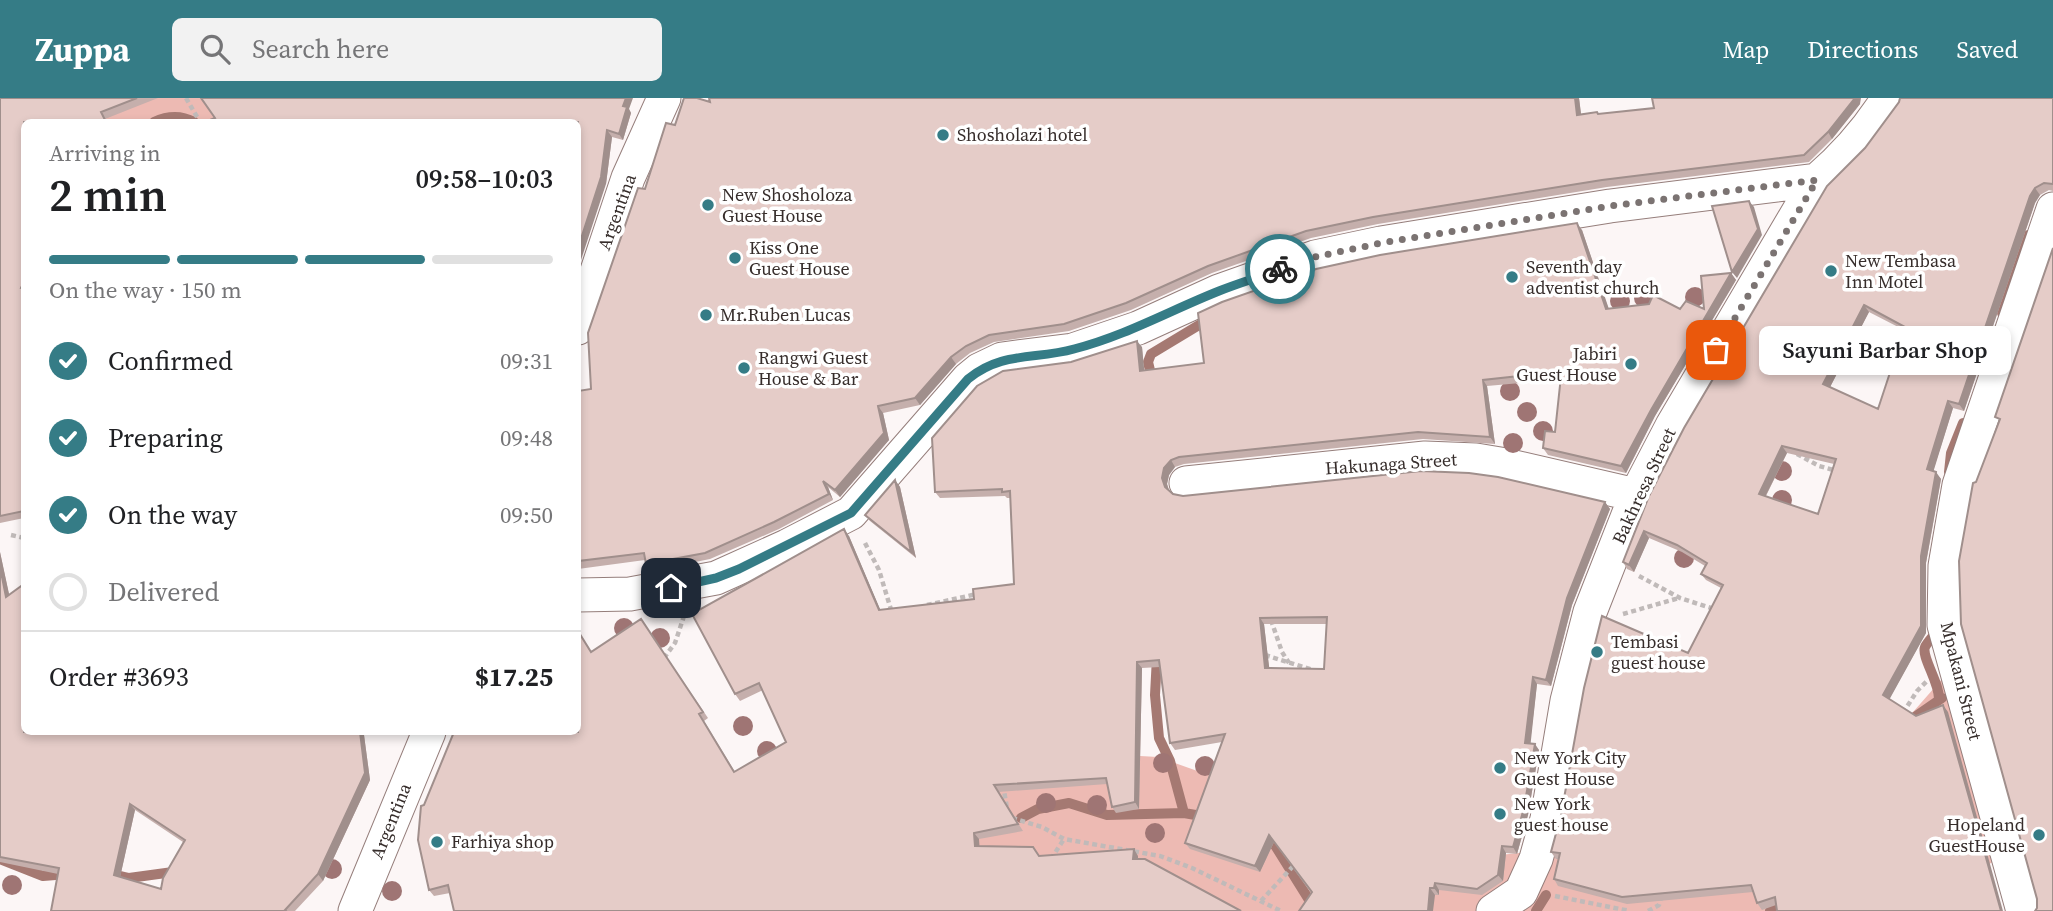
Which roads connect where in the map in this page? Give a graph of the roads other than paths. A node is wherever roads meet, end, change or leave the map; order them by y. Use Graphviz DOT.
graph roads {
  1 [pos="664,98"];
  2 [pos="1888,98"];
  3 [pos="1817,180"];
  4 [pos="2053,209"];
  5 [pos="581,319"];
  6 [pos="1186,483"];
  7 [pos="1636,495"];
  8 [pos="581,595"];
  9 [pos="428,735"];
  10 [pos="355,911"];
  11 [pos="1493,911"];
  12 [pos="2023,911"];
  1 -- 5 [label="street, Argentina"];
  2 -- 3 [label="street, Bakhresa Street"];
  3 -- 7 [label="street, Bakhresa Street"];
  3 -- 8 [label="street"];
  4 -- 12 [label="street, Mpakani Street"];
  6 -- 7 [label="street, Hakunaga Street"];
  7 -- 11 [label="street, Bakhresa Street"];
  9 -- 10 [label="street, Argentina"];
}
